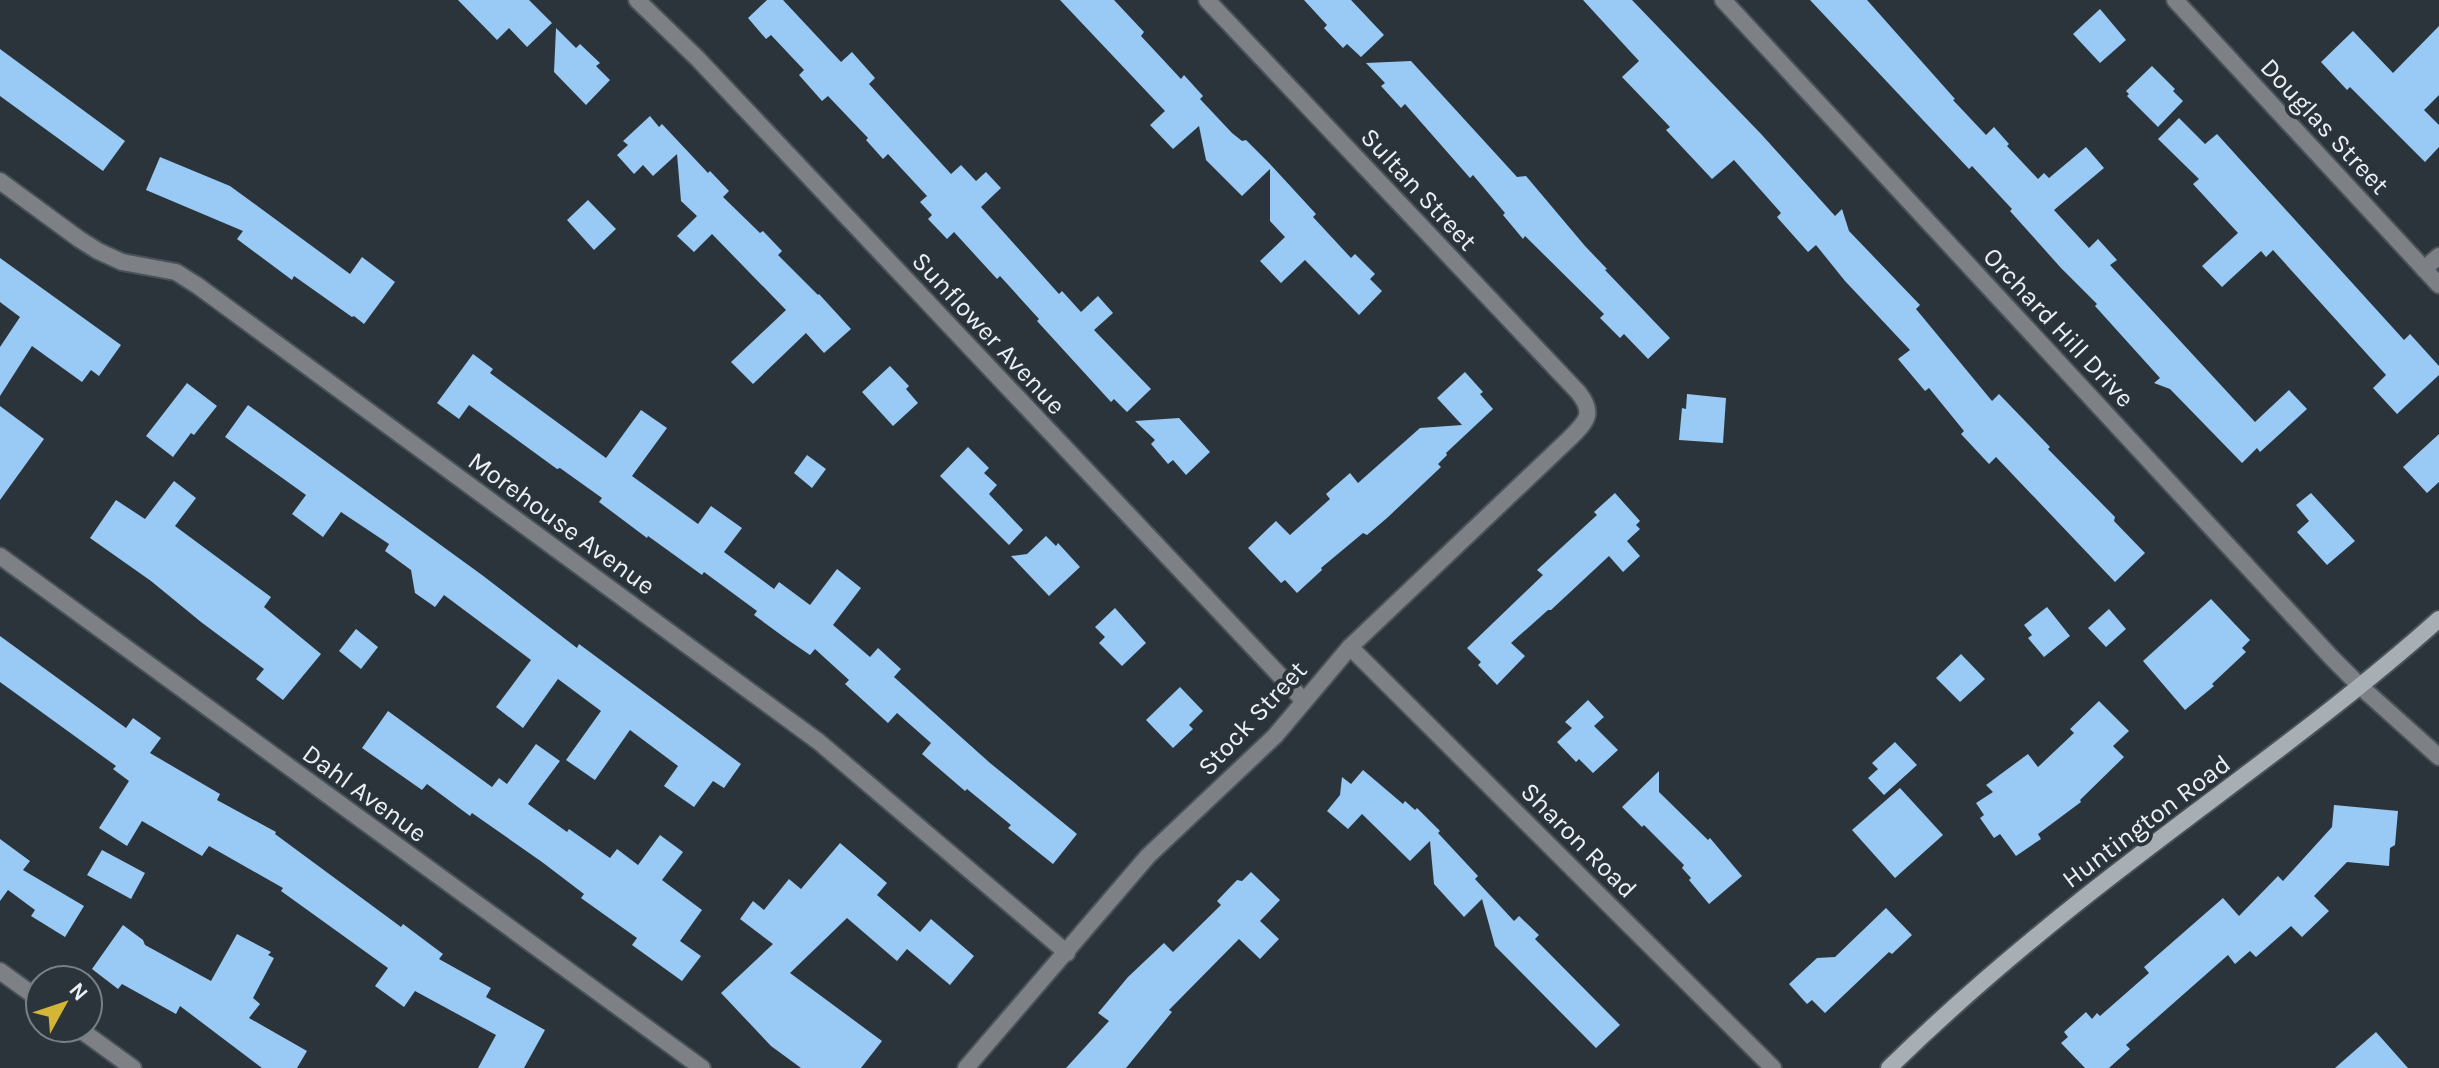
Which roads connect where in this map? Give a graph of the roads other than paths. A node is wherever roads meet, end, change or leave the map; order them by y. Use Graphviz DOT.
graph roads {
  1 [pos="637,0"];
  2 [pos="1207,0"];
  3 [pos="1723,0"];
  4 [pos="2175,0"];
  5 [pos="0,181"];
  6 [pos="2439,256"];
  7 [pos="2424,269"];
  8 [pos="2439,285"];
  9 [pos="1588,415"];
  10 [pos="0,556"];
  11 [pos="2439,619"];
  12 [pos="1350,647"];
  13 [pos="2361,687"];
  14 [pos="1304,701"];
  15 [pos="2439,757"];
  16 [pos="1067,953"];
  17 [pos="0,971"];
  18 [pos="24,988"];
  19 [pos="100,1044"];
  20 [pos="698,1067"];
  21 [pos="133,1068"];
  22 [pos="966,1068"];
  23 [pos="1773,1068"];
  24 [pos="1889,1068"];
  1 -- 14 [label="street, Sunflower Avenue"];
  2 -- 9 [label="street, Sultan Street"];
  3 -- 13 [label="street, Orchard Hill Drive"];
  4 -- 7 [label="street, Douglas Street"];
  5 -- 16 [label="street, Morehouse Avenue"];
  6 -- 7 [label="street"];
  7 -- 8 [label="street, Douglas Street"];
  9 -- 12 [label="street, Stock Street"];
  10 -- 20 [label="street, Dahl Avenue"];
  11 -- 13 [label="main road, Huntington Road"];
  12 -- 14 [label="street, Stock Street"];
  12 -- 23 [label="street, Sharon Road"];
  13 -- 15 [label="street, Orchard Hill Drive"];
  13 -- 24 [label="main road, Huntington Road"];
  14 -- 16 [label="street, Stock Street"];
  16 -- 22 [label="street, Stock Street"];
  17 -- 18 [label="street"];
  19 -- 21 [label="street"];
}
